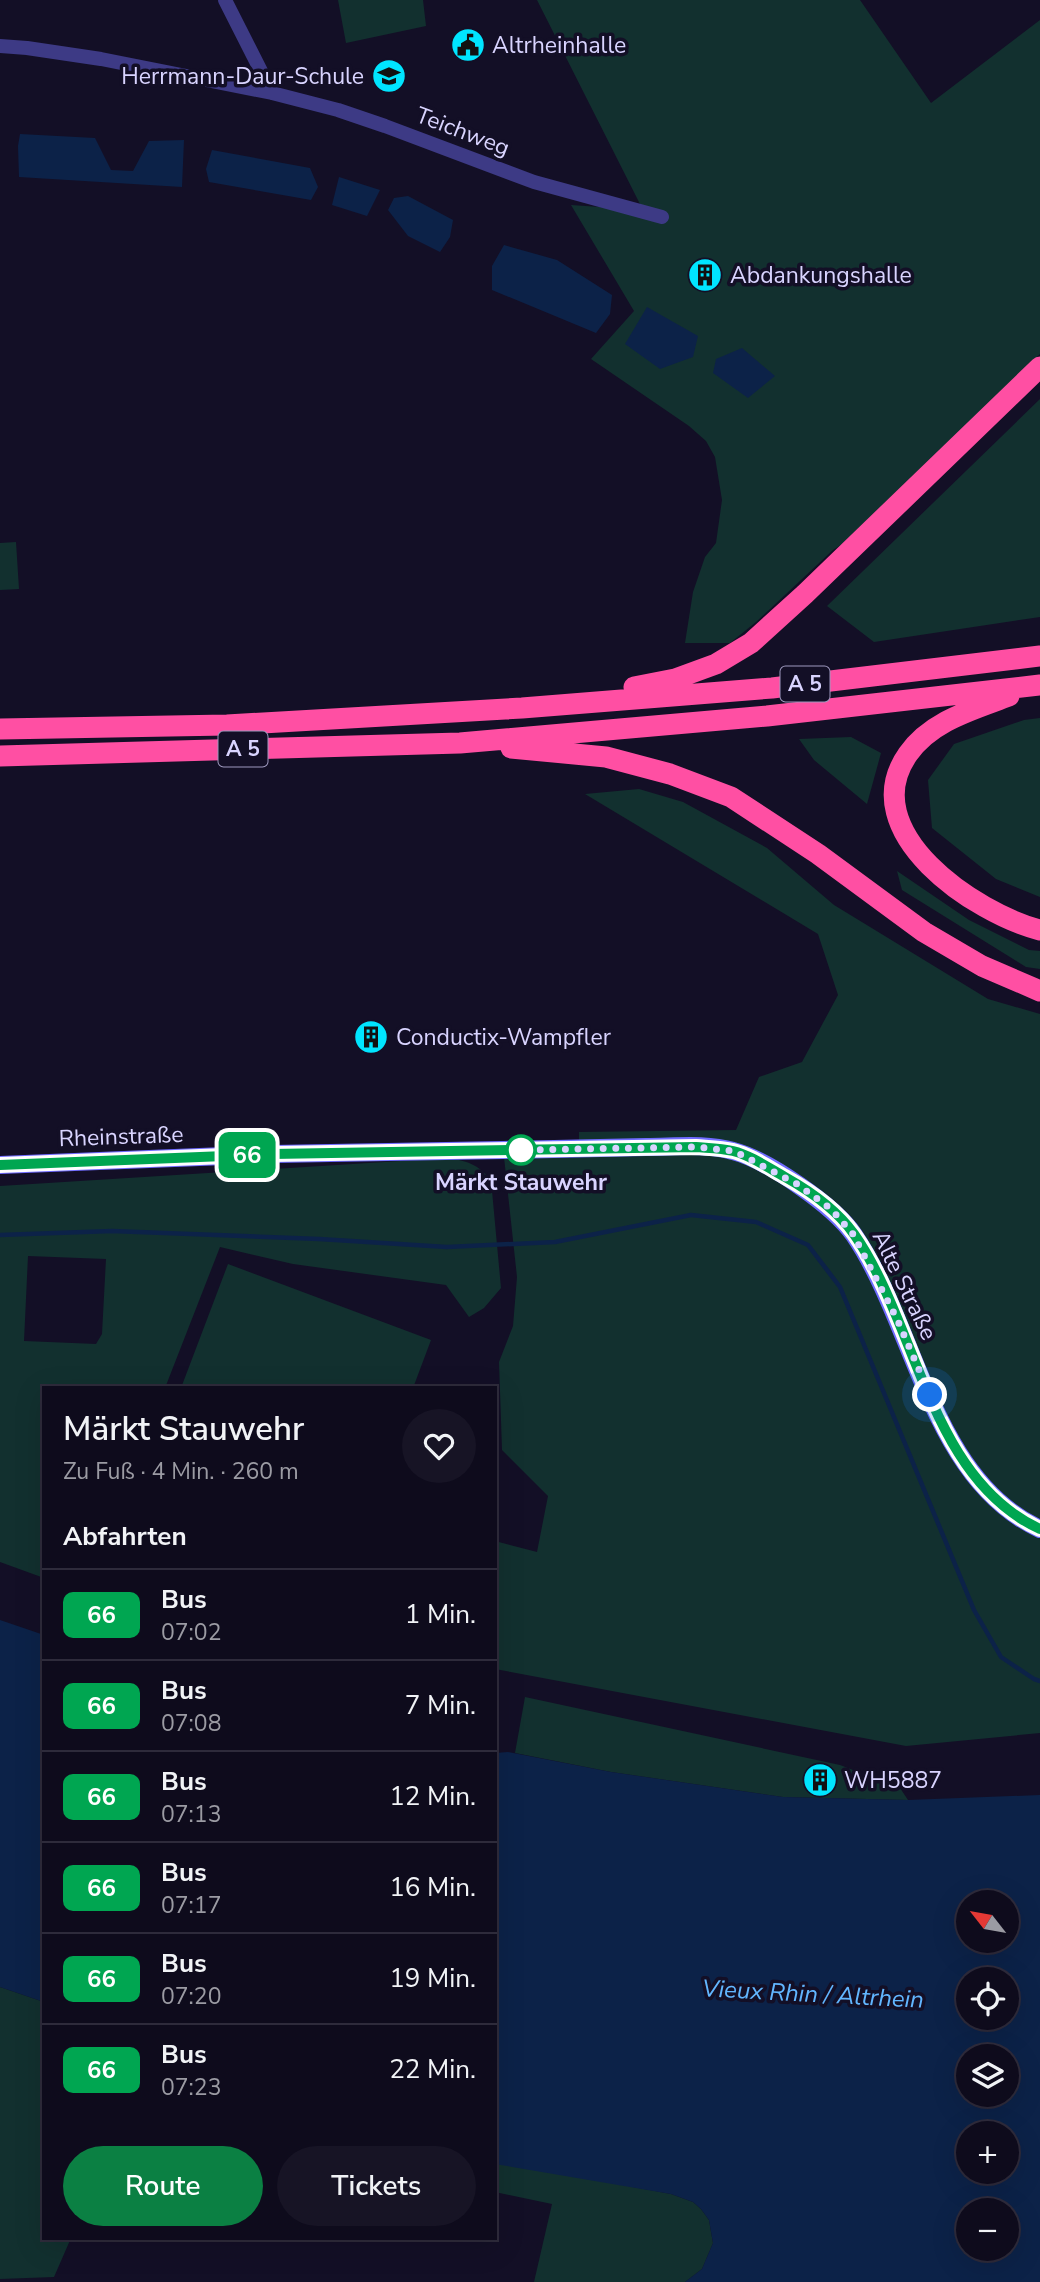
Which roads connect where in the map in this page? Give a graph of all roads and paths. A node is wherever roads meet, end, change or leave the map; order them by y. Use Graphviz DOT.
graph roads {
  1 [pos="225,0"];
  2 [pos="0,46"];
  3 [pos="272,93"];
  4 [pos="663,217"];
  5 [pos="1040,367"];
  6 [pos="1040,656"];
  7 [pos="1039,685"];
  8 [pos="569,704"];
  9 [pos="0,729"];
  10 [pos="460,743"];
  11 [pos="0,756"];
  12 [pos="1040,930"];
  13 [pos="1040,991"];
  14 [pos="495,1150"];
  15 [pos="0,1165"];
  16 [pos="1040,1528"];
  1 -- 3 [label="street"];
  2 -- 3 [label="street, Teichweg"];
  3 -- 4 [label="street, Teichweg"];
  5 -- 8 [label="highway"];
  6 -- 8 [label="highway, A 5"];
  7 -- 10 [label="highway, A 5"];
  7 -- 12 [label="highway"];
  8 -- 9 [label="highway, A 5"];
  10 -- 11 [label="highway, A 5"];
  10 -- 13 [label="highway"];
  14 -- 15 [label="street, Rheinstraße"];
  14 -- 16 [label="street, Alte Straße"];
}
